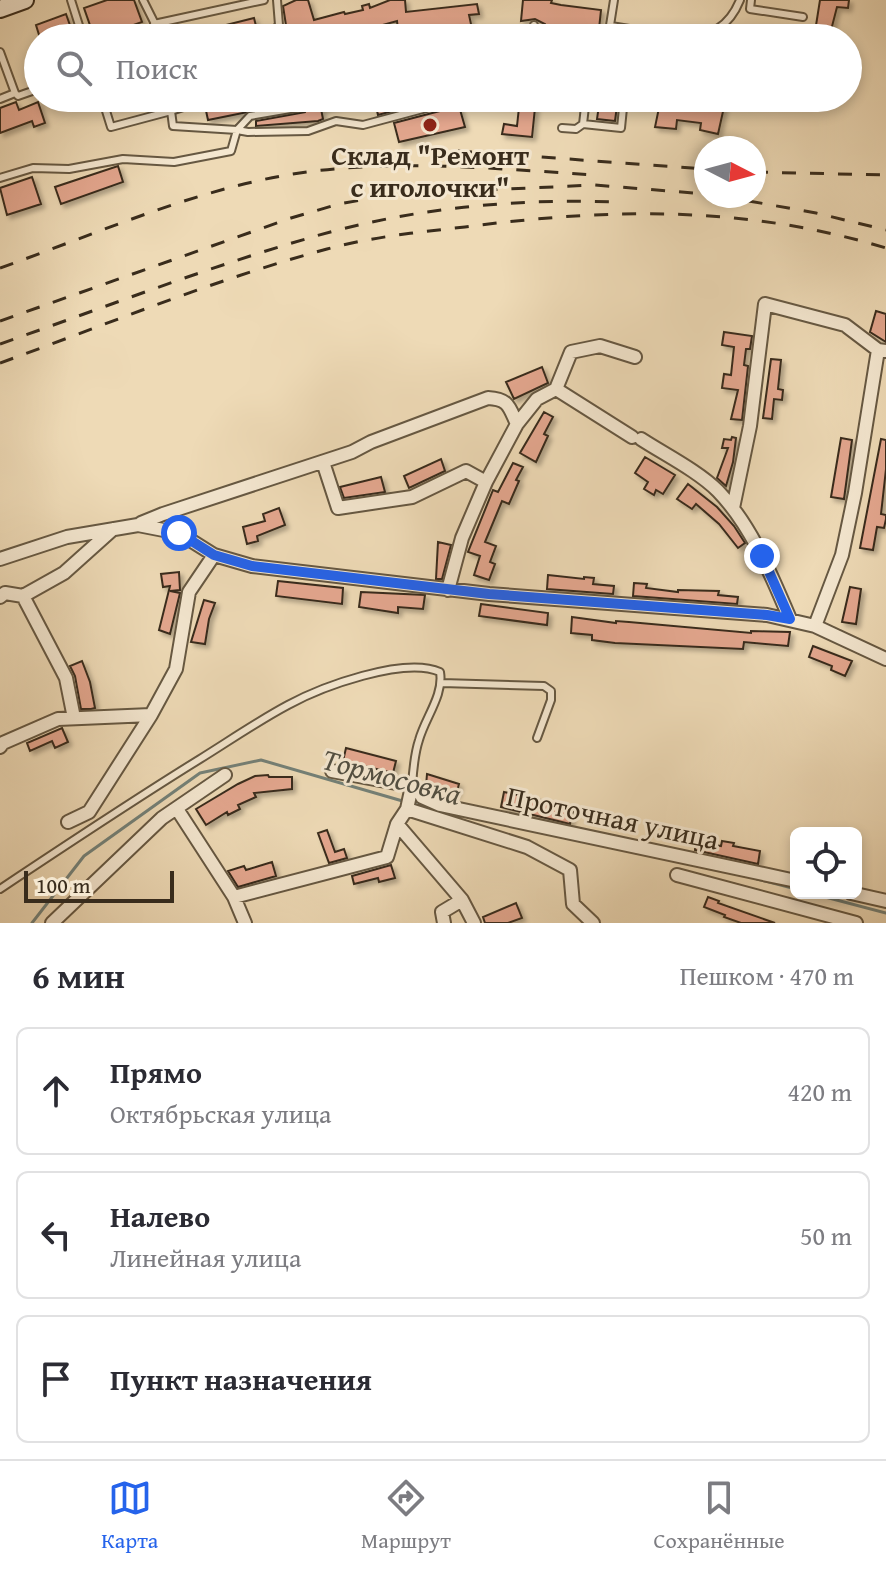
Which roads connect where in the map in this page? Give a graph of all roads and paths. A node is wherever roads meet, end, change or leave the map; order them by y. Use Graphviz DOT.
graph roads {
  1 [pos="25,0"];
  2 [pos="71,0"];
  3 [pos="143,0"];
  4 [pos="264,0"];
  5 [pos="277,0"];
  6 [pos="614,0"];
  7 [pos="740,0"];
  8 [pos="751,0"];
  9 [pos="0,9"];
  10 [pos="803,17"];
  11 [pos="79,24"];
  12 [pos="154,24"];
  13 [pos="279,24"];
  14 [pos="611,24"];
  15 [pos="725,24"];
  16 [pos="0,52"];
  17 [pos="15,93"];
  18 [pos="24,94"];
  19 [pos="0,99"];
  20 [pos="106,112"];
  21 [pos="167,112"];
  22 [pos="171,112"];
  23 [pos="273,112"];
  24 [pos="404,112"];
  25 [pos="584,112"];
  26 [pos="623,112"];
  27 [pos="583,124"];
  28 [pos="562,128"];
  29 [pos="237,130"];
  30 [pos="0,178"];
  31 [pos="882,350"];
  32 [pos="635,357"];
  33 [pos="556,389"];
  34 [pos="517,424"];
  35 [pos="323,462"];
  36 [pos="486,482"];
  37 [pos="733,508"];
  38 [pos="138,525"];
  39 [pos="114,528"];
  40 [pos="214,555"];
  41 [pos="0,559"];
  42 [pos="448,590"];
  43 [pos="23,596"];
  44 [pos="0,597"];
  45 [pos="790,619"];
  46 [pos="815,626"];
  47 [pos="886,659"];
  48 [pos="442,683"];
  49 [pos="151,715"];
  50 [pos="74,718"];
  51 [pos="537,738"];
  52 [pos="1,743"];
  53 [pos="332,771"];
  54 [pos="225,775"];
  55 [pos="412,786"];
  56 [pos="177,809"];
  57 [pos="407,809"];
  58 [pos="68,822"];
  59 [pos="397,824"];
  60 [pos="677,875"];
  61 [pos="790,880"];
  62 [pos="0,889"];
  63 [pos="862,896"];
  64 [pos="234,897"];
  65 [pos="462,900"];
  66 [pos="886,901"];
  67 [pos="52,923"];
  68 [pos="245,923"];
  69 [pos="444,923"];
  70 [pos="474,923"];
  71 [pos="593,923"];
  72 [pos="856,923"];
  1 -- 9 [label="main road"];
  2 -- 11 [label="lane"];
  3 -- 12 [label="lane"];
  4 -- 12 [label="lane"];
  5 -- 13 [label="lane"];
  6 -- 14 [label="lane"];
  7 -- 15 [label="lane"];
  8 -- 10 [label="lane"];
  16 -- 17 [label="lane"];
  17 -- 18 [label="lane"];
  17 -- 19 [label="lane"];
  20 -- 21 [label="lane"];
  22 -- 29 [label="lane"];
  23 -- 29 [label="lane"];
  24 -- 29 [label="lane"];
  25 -- 27 [label="lane"];
  26 -- 27 [label="lane"];
  27 -- 28 [label="lane"];
  29 -- 30 [label="lane"];
  31 -- 37 [label="street"];
  31 -- 46 [label="street"];
  32 -- 33 [label="street"];
  33 -- 34 [label="street"];
  33 -- 37 [label="street"];
  34 -- 35 [label="street"];
  34 -- 36 [label="street"];
  35 -- 36 [label="street"];
  35 -- 38 [label="street"];
  36 -- 42 [label="street"];
  37 -- 45 [label="street"];
  38 -- 39 [label="street"];
  38 -- 40 [label="street"];
  39 -- 41 [label="street"];
  39 -- 43 [label="street"];
  40 -- 42 [label="street"];
  40 -- 49 [label="street"];
  42 -- 45 [label="street"];
  43 -- 44 [label="street"];
  43 -- 50 [label="street"];
  45 -- 46 [label="street"];
  46 -- 47 [label="street"];
  48 -- 51 [label="lane"];
  48 -- 55 [label="lane"];
  48 -- 62 [label="lane"];
  49 -- 50 [label="street"];
  49 -- 58 [label="street"];
  50 -- 52 [label="street"];
  53 -- 55 [label="street, Проточная улица"];
  54 -- 56 [label="street"];
  55 -- 57 [label="street"];
  55 -- 61 [label="street, Проточная улица"];
  56 -- 64 [label="street"];
  56 -- 67 [label="street"];
  57 -- 59 [label="street"];
  57 -- 71 [label="street"];
  59 -- 64 [label="street"];
  59 -- 65 [label="street"];
  60 -- 72 [label="street"];
  63 -- 66 [label="street"];
  64 -- 68 [label="street"];
  65 -- 69 [label="street"];
  65 -- 70 [label="street"];
}
